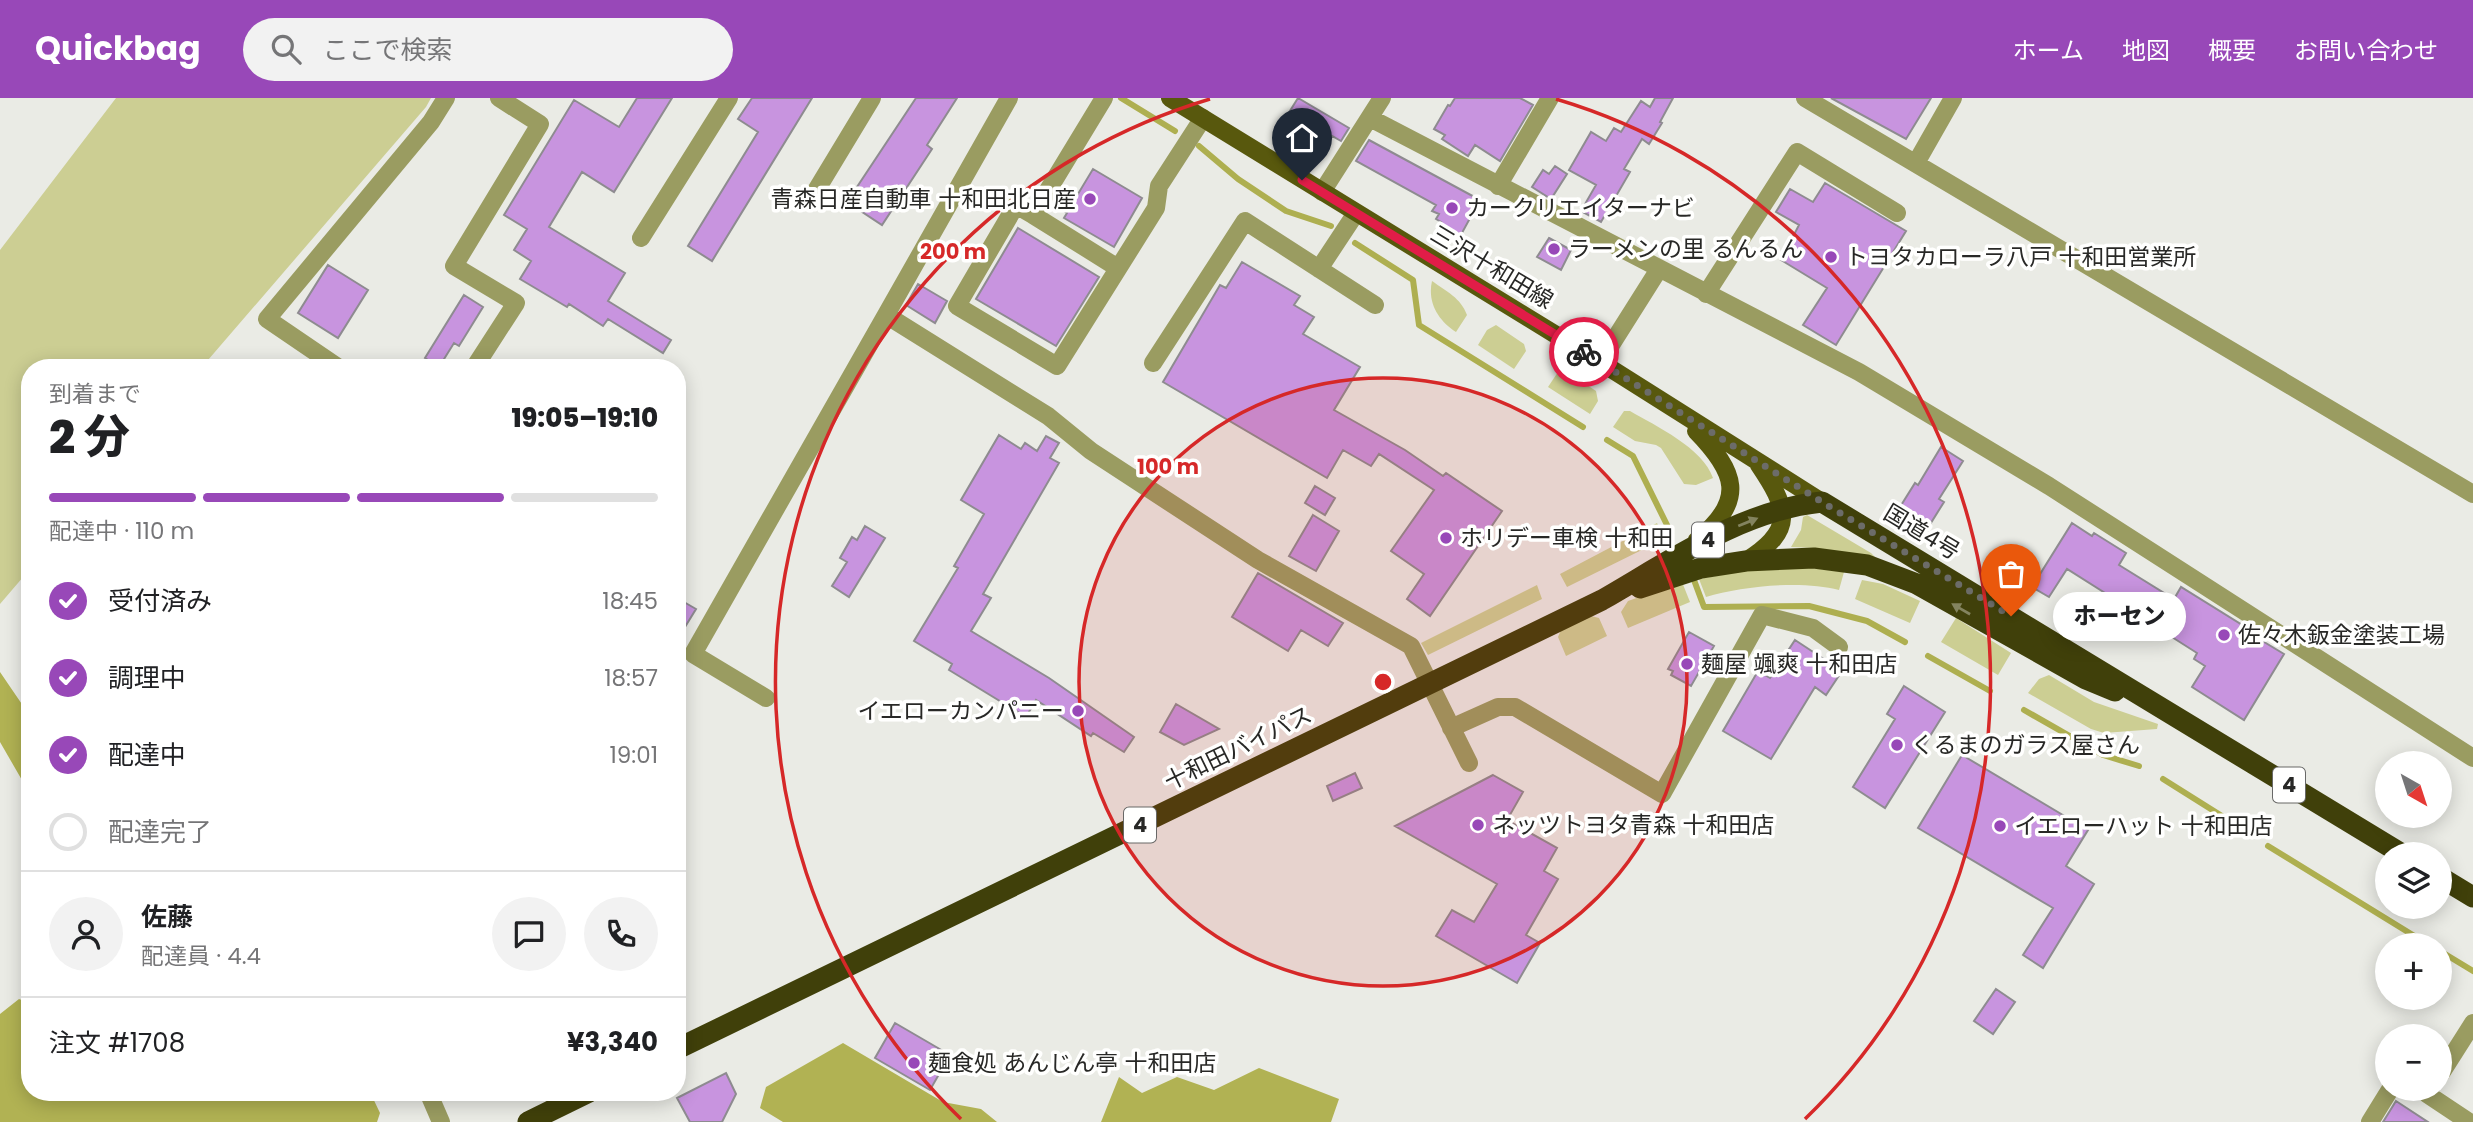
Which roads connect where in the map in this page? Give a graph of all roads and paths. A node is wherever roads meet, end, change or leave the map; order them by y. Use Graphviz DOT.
graph roads {
  1 [pos="446,98"];
  2 [pos="499,98"];
  3 [pos="729,98"];
  4 [pos="872,98"];
  5 [pos="1009,98"];
  6 [pos="1104,98"];
  7 [pos="1170,98"];
  8 [pos="1382,98"];
  9 [pos="1550,98"];
  10 [pos="1953,98"];
  11 [pos="1812,100"];
  12 [pos="1203,118"];
  13 [pos="1370,118"];
  14 [pos="1916,163"];
  15 [pos="1498,186"];
  16 [pos="1322,192"];
  17 [pos="811,200"];
  18 [pos="1356,213"];
  19 [pos="1898,213"];
  20 [pos="1033,215"];
  21 [pos="641,238"];
  22 [pos="1118,268"];
  23 [pos="1319,269"];
  24 [pos="1659,269"];
  25 [pos="1706,294"];
  26 [pos="1375,305"];
  27 [pos="886,315"];
  28 [pos="326,359"];
  29 [pos="480,359"];
  30 [pos="1153,363"];
  31 [pos="1605,365"];
  32 [pos="1675,409"];
  33 [pos="1758,462"];
  34 [pos="2473,494"];
  35 [pos="1822,502"];
  36 [pos="1782,509"];
  37 [pos="1675,557"];
  38 [pos="1746,561"];
  39 [pos="1602,600"];
  40 [pos="1839,647"];
  41 [pos="1429,685"];
  42 [pos="766,698"];
  43 [pos="2175,716"];
  44 [pos="1451,728"];
  45 [pos="2473,758"];
  46 [pos="1469,763"];
  47 [pos="2382,842"];
  48 [pos="2452,884"];
  49 [pos="2473,897"];
  50 [pos="2473,1023"];
  51 [pos="686,1045"];
  52 [pos="2452,1056"];
  53 [pos="432,1101"];
  54 [pos="571,1101"];
  55 [pos="2383,1101"];
  56 [pos="2440,1101"];
  57 [pos="441,1122"];
  58 [pos="528,1122"];
  59 [pos="2370,1122"];
  60 [pos="2469,1122"];
  1 -- 28 [label="street"];
  2 -- 29 [label="street"];
  3 -- 21 [label="street"];
  4 -- 17 [label="street"];
  5 -- 27 [label="street"];
  6 -- 20 [label="street"];
  7 -- 12 [label="main road, 三沢十和田線"];
  8 -- 13 [label="street"];
  9 -- 15 [label="street"];
  10 -- 14 [label="street"];
  11 -- 14 [label="street"];
  12 -- 16 [label="main road, 三沢十和田線"];
  12 -- 22 [label="street"];
  13 -- 15 [label="street"];
  13 -- 16 [label="street"];
  14 -- 34 [label="street"];
  15 -- 24 [label="street"];
  16 -- 18 [label="main road, 三沢十和田線"];
  18 -- 23 [label="street"];
  18 -- 31 [label="main road, 三沢十和田線"];
  19 -- 25 [label="street"];
  20 -- 22 [label="street"];
  20 -- 22 [label="street"];
  23 -- 26 [label="street"];
  23 -- 30 [label="street"];
  24 -- 25 [label="street"];
  24 -- 31 [label="street"];
  25 -- 45 [label="street"];
  27 -- 41 [label="street"];
  27 -- 42 [label="street"];
  31 -- 32 [label="main road, 三沢十和田線"];
  32 -- 33 [label="main road, 三沢十和田線"];
  32 -- 37 [label="main road"];
  33 -- 35 [label="main road, 三沢十和田線"];
  33 -- 36 [label="main road"];
  35 -- 36 [label="highway, 十和田バイパス / 4"];
  35 -- 43 [label="highway, 国道4号 / 4"];
  37 -- 36 [label="highway, 十和田バイパス / 4, one-way"];
  36 -- 38 [label="main road"];
  37 -- 39 [label="highway, 十和田バイパス / 4"];
  38 -- 39 [label="highway, 国道4号 / 4"];
  43 -- 38 [label="highway, 国道4号 / 4, one-way"];
  39 -- 41 [label="highway, 十和田バイパス / 4"];
  40 -- 44 [label="street"];
  41 -- 44 [label="street"];
  41 -- 51 [label="highway, 十和田バイパス / 4"];
  43 -- 47 [label="highway, 国道4号 / 4"];
  44 -- 46 [label="street"];
  48 -- 49 [label="highway"];
  50 -- 52 [label="street"];
  53 -- 57 [label="street"];
  54 -- 58 [label="highway"];
  55 -- 59 [label="street"];
  56 -- 60 [label="street"];
}
